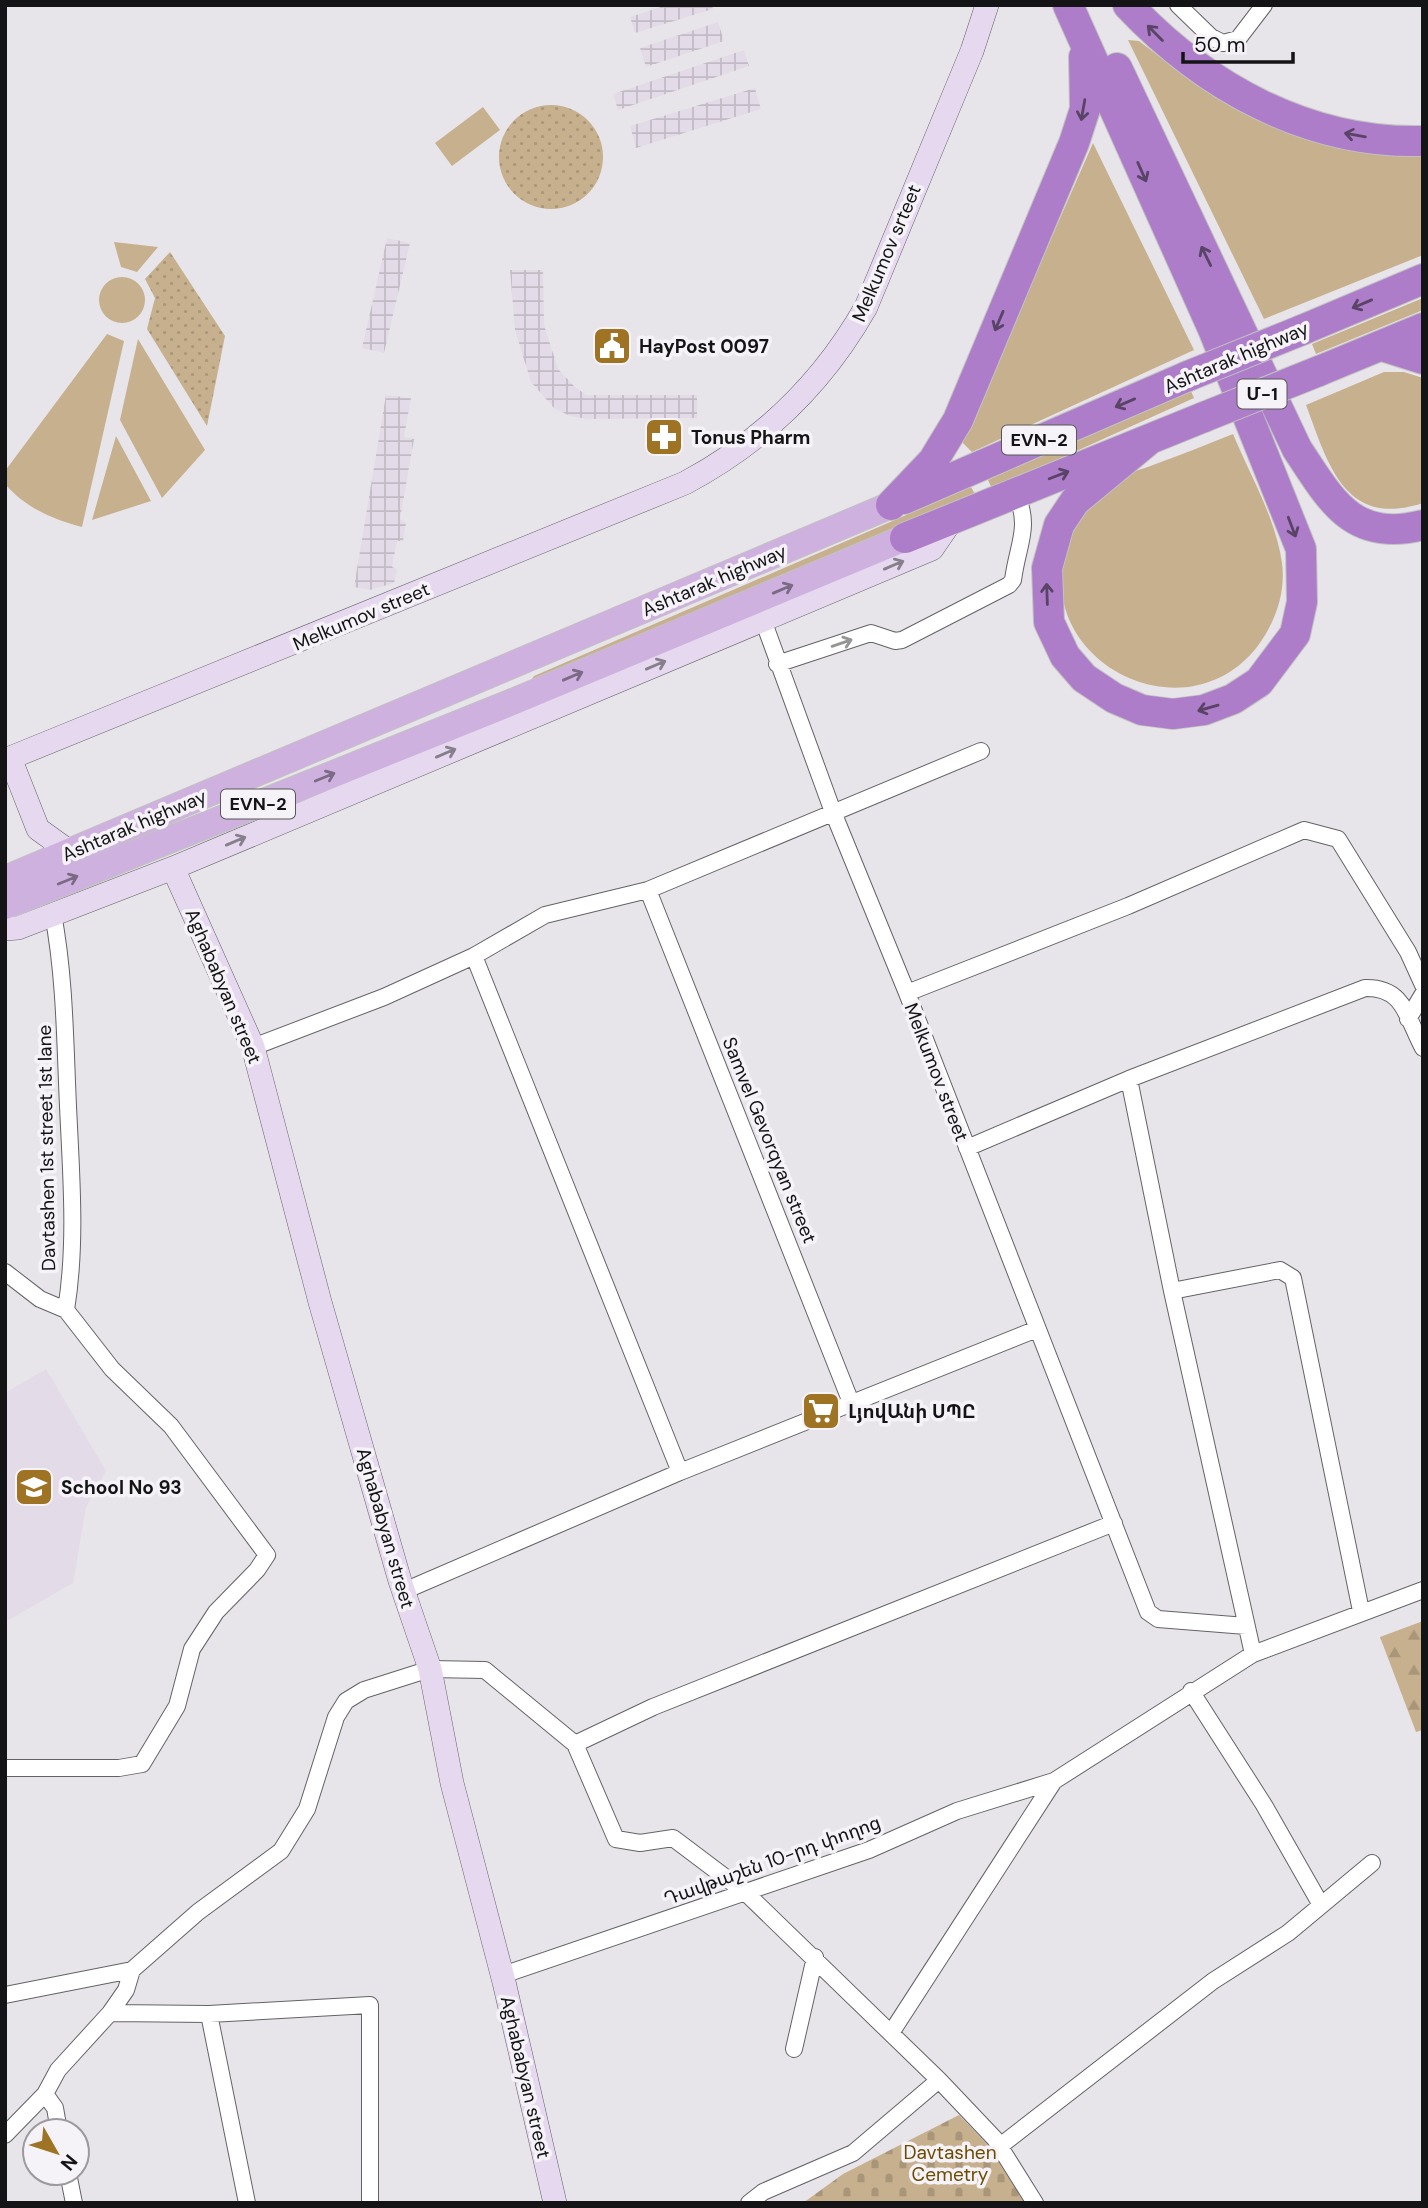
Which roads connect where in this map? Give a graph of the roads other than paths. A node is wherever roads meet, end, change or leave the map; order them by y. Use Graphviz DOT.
graph roads {
  1 [pos="987,5"];
  2 [pos="998,5"];
  3 [pos="1069,5"];
  4 [pos="1088,5"];
  5 [pos="1128,5"];
  6 [pos="1178,5"];
  7 [pos="1264,5"];
  8 [pos="979,33"];
  9 [pos="1083,42"];
  10 [pos="1423,141"];
  11 [pos="1423,279"];
  12 [pos="1423,328"];
  13 [pos="1382,346"];
  14 [pos="1423,359"];
  15 [pos="1150,439"];
  16 [pos="1016,492"];
  17 [pos="891,505"];
  18 [pos="954,517"];
  19 [pos="1423,525"];
  20 [pos="905,538"];
  21 [pos="764,620"];
  22 [pos="777,664"];
  23 [pos="498,671"];
  24 [pos="510,703"];
  25 [pos="981,751"];
  26 [pos="8,759"];
  27 [pos="832,812"];
  28 [pos="70,852"];
  29 [pos="173,868"];
  30 [pos="5,879"];
  31 [pos="648,890"];
  32 [pos="5,906"];
  33 [pos="52,914"];
  34 [pos="5,929"];
  35 [pos="474,956"];
  36 [pos="1423,985"];
  37 [pos="907,993"];
  38 [pos="1423,994"];
  39 [pos="1408,1018"];
  40 [pos="253,1047"];
  41 [pos="1423,1048"];
  42 [pos="1129,1079"];
  43 [pos="967,1148"];
  44 [pos="5,1272"];
  45 [pos="1172,1291"];
  46 [pos="66,1310"];
  47 [pos="1037,1329"];
  48 [pos="852,1405"];
  49 [pos="681,1472"];
  50 [pos="1114,1523"];
  51 [pos="404,1591"];
  52 [pos="1421,1596"];
  53 [pos="1361,1611"];
  54 [pos="1246,1626"];
  55 [pos="1253,1654"];
  56 [pos="430,1669"];
  57 [pos="1191,1691"];
  58 [pos="575,1744"];
  59 [pos="5,1768"];
  60 [pos="1054,1781"];
  61 [pos="1372,1863"];
  62 [pos="746,1893"];
  63 [pos="1321,1905"];
  64 [pos="815,1957"];
  65 [pos="132,1970"];
  66 [pos="503,1975"];
  67 [pos="5,1995"];
  68 [pos="110,2013"];
  69 [pos="209,2014"];
  70 [pos="891,2033"];
  71 [pos="794,2049"];
  72 [pos="939,2080"];
  73 [pos="45,2094"];
  74 [pos="57,2117"];
  75 [pos="5,2135"];
  76 [pos="1000,2146"];
  77 [pos="247,2203"];
  78 [pos="370,2203"];
  79 [pos="555,2203"];
  80 [pos="749,2203"];
  81 [pos="1035,2203"];
  1 -- 8 [label="street"];
  2 -- 8 [label="street"];
  3 -- 9 [label="highway"];
  19 -- 4 [label="highway, one-way"];
  10 -- 5 [label="highway, one-way"];
  6 -- 7 [label="street"];
  8 -- 26 [label="street, Melkumov street"];
  9 -- 15 [label="highway, one-way"];
  9 -- 17 [label="highway, one-way"];
  11 -- 17 [label="highway, Ashtarak highway / EVN-2, one-way, bridge"];
  12 -- 13 [label="highway, Ashtarak highway / Մ-1"];
  13 -- 14 [label="highway"];
  13 -- 15 [label="highway, Ashtarak highway / Մ-1, bridge"];
  16 -- 15 [label="highway, Ashtarak highway / EVN-2, one-way"];
  16 -- 18 [label="highway, Ashtarak highway / EVN-2"];
  22 -- 16 [label="street, one-way"];
  17 -- 23 [label="main road, Ashtarak highway / EVN-2"];
  18 -- 20 [label="highway, Ashtarak highway / EVN-2"];
  21 -- 18 [label="street, one-way"];
  24 -- 20 [label="main road, Ashtarak highway / EVN-2, one-way"];
  21 -- 22 [label="street, Melkumov street"];
  29 -- 21 [label="street, one-way"];
  22 -- 27 [label="street, Melkumov street"];
  23 -- 24 [label="main road"];
  23 -- 28 [label="main road, Ashtarak highway / EVN-2"];
  32 -- 24 [label="main road, Ashtarak highway / EVN-2, one-way"];
  25 -- 27 [label="street"];
  26 -- 28 [label="street"];
  27 -- 31 [label="street"];
  27 -- 37 [label="street, Melkumov street"];
  28 -- 30 [label="main road, Ashtarak highway / EVN-2"];
  29 -- 33 [label="street"];
  29 -- 40 [label="street, Aghababyan street"];
  31 -- 35 [label="street"];
  31 -- 48 [label="street, Samvel Gevorqyan street"];
  33 -- 34 [label="street"];
  33 -- 46 [label="street, Davtashen 1st street 1st lane"];
  35 -- 40 [label="street"];
  35 -- 49 [label="street"];
  36 -- 37 [label="street"];
  37 -- 43 [label="street, Melkumov street"];
  38 -- 39 [label="street"];
  39 -- 41 [label="street"];
  39 -- 42 [label="street"];
  40 -- 51 [label="street, Aghababyan street"];
  42 -- 43 [label="street"];
  42 -- 45 [label="street"];
  43 -- 47 [label="street, Melkumov street"];
  44 -- 46 [label="street"];
  45 -- 53 [label="street"];
  45 -- 54 [label="street"];
  46 -- 59 [label="street"];
  47 -- 48 [label="street"];
  47 -- 50 [label="street, Melkumov street"];
  48 -- 49 [label="street"];
  49 -- 51 [label="street"];
  50 -- 54 [label="street, Melkumov street"];
  50 -- 58 [label="street"];
  51 -- 56 [label="street, Aghababyan street"];
  52 -- 53 [label="street"];
  53 -- 55 [label="street"];
  54 -- 55 [label="street"];
  55 -- 57 [label="street"];
  56 -- 58 [label="street"];
  56 -- 65 [label="street"];
  56 -- 66 [label="street, Aghababyan street"];
  57 -- 60 [label="street"];
  57 -- 63 [label="street"];
  58 -- 62 [label="street"];
  60 -- 62 [label="street, Դավթաշեն 10-րդ փողոց"];
  60 -- 70 [label="street"];
  61 -- 63 [label="street"];
  62 -- 64 [label="street"];
  62 -- 66 [label="street, Դավթաշեն 10-րդ փողոց"];
  63 -- 76 [label="street"];
  64 -- 70 [label="street"];
  64 -- 71 [label="street"];
  65 -- 67 [label="street"];
  65 -- 68 [label="street"];
  66 -- 79 [label="street, Aghababyan street"];
  68 -- 69 [label="street"];
  68 -- 73 [label="street"];
  69 -- 77 [label="street"];
  69 -- 78 [label="street"];
  70 -- 72 [label="street"];
  72 -- 76 [label="street"];
  72 -- 80 [label="street"];
  73 -- 74 [label="street"];
  73 -- 75 [label="street"];
  76 -- 81 [label="street"];
}
